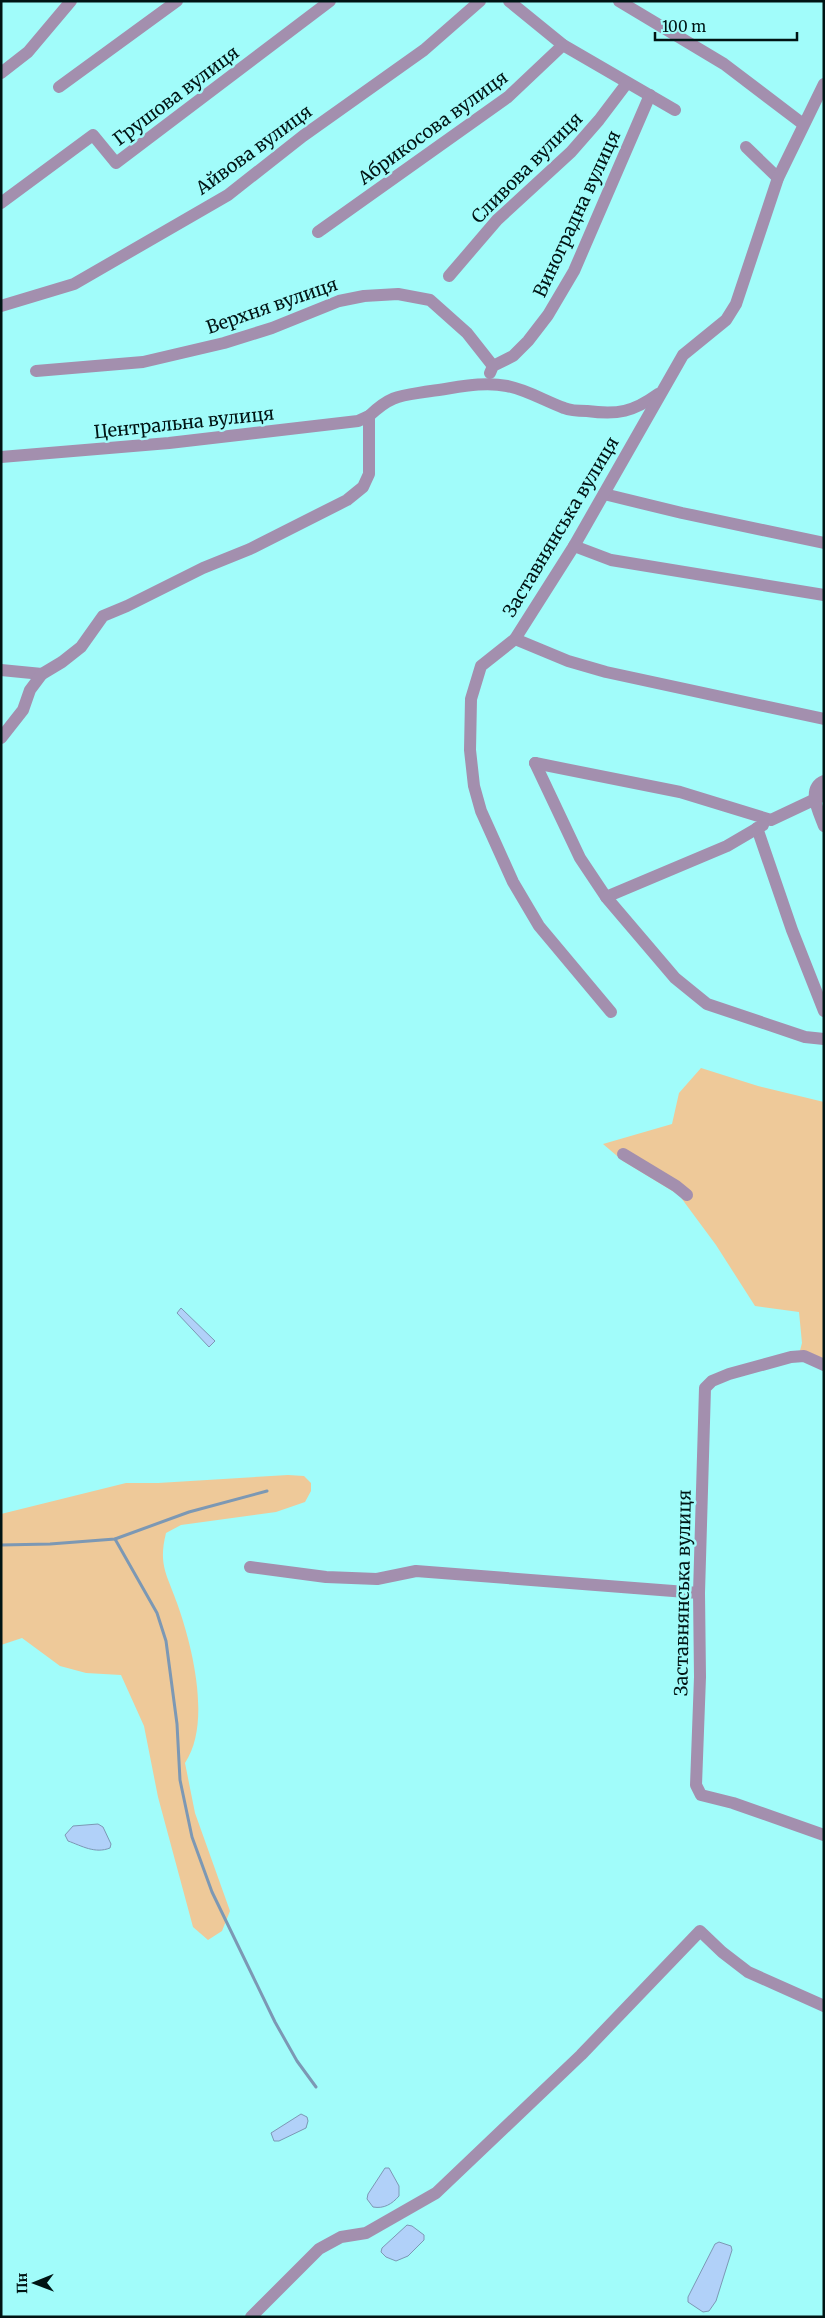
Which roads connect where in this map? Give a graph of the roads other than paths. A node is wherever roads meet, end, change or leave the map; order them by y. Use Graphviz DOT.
graph roads {
  1 [pos="72,1"];
  2 [pos="177,1"];
  3 [pos="330,1"];
  4 [pos="480,1"];
  5 [pos="619,1"];
  6 [pos="516,3"];
  7 [pos="563,46"];
  8 [pos="1,73"];
  9 [pos="627,83"];
  10 [pos="824,84"];
  11 [pos="59,86"];
  12 [pos="650,95"];
  13 [pos="675,110"];
  14 [pos="803,124"];
  15 [pos="746,147"];
  16 [pos="778,178"];
  17 [pos="1,203"];
  18 [pos="318,232"];
  19 [pos="449,276"];
  20 [pos="1,306"];
  21 [pos="493,366"];
  22 [pos="36,371"];
  23 [pos="489,384"];
  24 [pos="662,391"];
  25 [pos="369,416"];
  26 [pos="1,457"];
  27 [pos="604,494"];
  28 [pos="824,543"];
  29 [pos="574,546"];
  30 [pos="824,596"];
  31 [pos="515,639"];
  32 [pos="1,670"];
  33 [pos="42,674"];
  34 [pos="824,719"];
  35 [pos="1,738"];
  36 [pos="824,781"];
  37 [pos="819,798"];
  38 [pos="771,820"];
  39 [pos="824,826"];
  40 [pos="757,828"];
  41 [pos="606,897"];
  42 [pos="824,1011"];
  43 [pos="611,1012"];
  44 [pos="824,1039"];
  45 [pos="623,1154"];
  46 [pos="687,1195"];
  47 [pos="824,1365"];
  48 [pos="250,1567"];
  49 [pos="699,1592"];
  50 [pos="824,1835"];
  51 [pos="824,2006"];
  52 [pos="251,2317"];
  1 -- 8 [label="street"];
  2 -- 11 [label="street"];
  3 -- 17 [label="street, Грушова вулиця"];
  4 -- 20 [label="street, Айвова вулиця"];
  5 -- 14 [label="street"];
  6 -- 7 [label="street"];
  7 -- 9 [label="street"];
  7 -- 18 [label="street, Абрикосова вулиця"];
  9 -- 12 [label="street"];
  9 -- 19 [label="street, Сливова вулиця"];
  10 -- 14 [label="street, Заставнянська вулиця"];
  12 -- 13 [label="street"];
  12 -- 21 [label="street, Виноградна вулиця"];
  14 -- 16 [label="street, Заставнянська вулиця"];
  15 -- 16 [label="street"];
  16 -- 24 [label="street, Заставнянська вулиця"];
  21 -- 22 [label="street, Верхня вулиця"];
  21 -- 23 [label="street"];
  23 -- 24 [label="street"];
  23 -- 25 [label="street"];
  24 -- 27 [label="street, Заставнянська вулиця"];
  25 -- 26 [label="street, Центральна вулиця"];
  25 -- 33 [label="street"];
  27 -- 28 [label="street"];
  27 -- 29 [label="street, Заставнянська вулиця"];
  29 -- 30 [label="street"];
  29 -- 31 [label="street, Заставнянська вулиця"];
  31 -- 34 [label="street"];
  31 -- 43 [label="street, Заставнянська вулиця"];
  32 -- 33 [label="street"];
  33 -- 35 [label="street"];
  36 -- 37 [label="street"];
  37 -- 38 [label="street"];
  37 -- 39 [label="street"];
  38 -- 40 [label="street"];
  38 -- 41 [label="street"];
  40 -- 41 [label="street"];
  40 -- 42 [label="street"];
  41 -- 44 [label="street"];
  45 -- 46 [label="street"];
  47 -- 49 [label="street, Заставнянська вулиця"];
  48 -- 49 [label="street"];
  49 -- 50 [label="street, Заставнянська вулиця"];
  51 -- 52 [label="street"];
}
